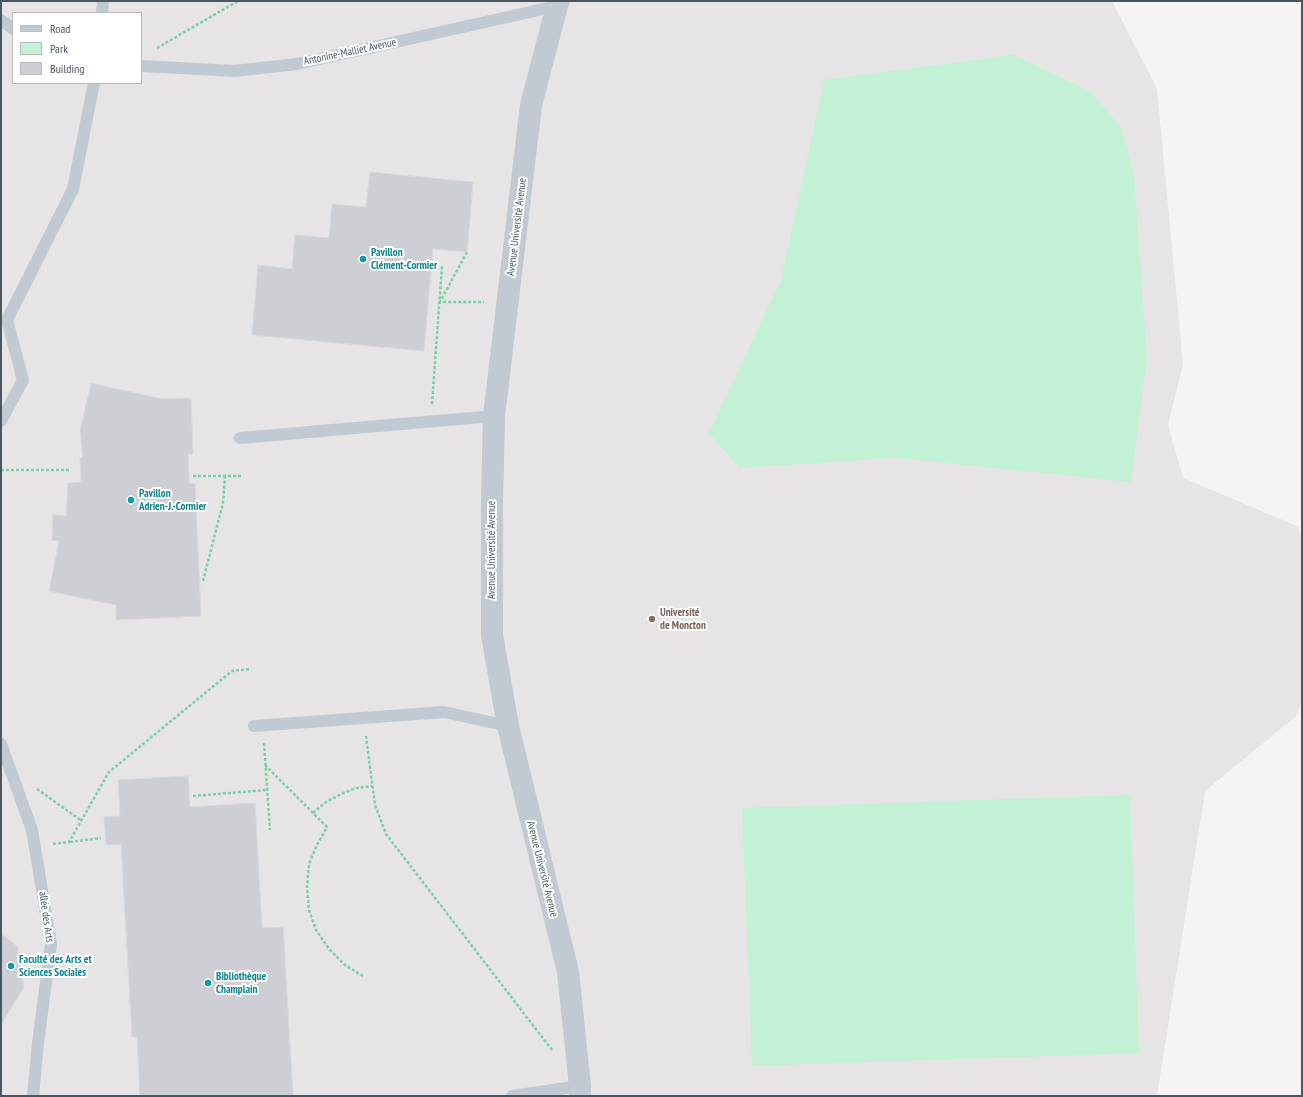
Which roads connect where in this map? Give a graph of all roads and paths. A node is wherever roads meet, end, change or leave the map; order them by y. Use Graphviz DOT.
graph roads {
  1 [pos="104,1"];
  2 [pos="238,1"];
  3 [pos="558,4"];
  4 [pos="102,12"];
  5 [pos="1,20"];
  6 [pos="12,28"];
  7 [pos="154,50"];
  8 [pos="142,66"];
  9 [pos="94,84"];
  10 [pos="467,252"];
  11 [pos="442,266"];
  12 [pos="440,302"];
  13 [pos="508,302"];
  14 [pos="4,319"];
  15 [pos="494,416"];
  16 [pos="1,421"];
  17 [pos="431,421"];
  18 [pos="240,438"];
  19 [pos="1,470"];
  20 [pos="69,470"];
  21 [pos="193,476"];
  22 [pos="226,476"];
  23 [pos="242,476"];
  24 [pos="203,581"];
  25 [pos="251,669"];
  26 [pos="363,718"];
  27 [pos="258,726"];
  28 [pos="508,726"];
  29 [pos="1,744"];
  30 [pos="266,765"];
  31 [pos="10,770"];
  32 [pos="372,786"];
  33 [pos="267,790"];
  34 [pos="193,796"];
  35 [pos="313,813"];
  36 [pos="82,821"];
  37 [pos="270,830"];
  38 [pos="101,838"];
  39 [pos="70,842"];
  40 [pos="35,846"];
  41 [pos="363,976"];
  42 [pos="556,1054"];
  43 [pos="580,1091"];
  44 [pos="33,1096"];
  45 [pos="512,1096"];
  1 -- 4 [label="lane"];
  2 -- 7 [label="path"];
  3 -- 8 [label="lane, Antonine-Malliet Avenue"];
  3 -- 13 [label="street, Avenue Université Avenue"];
  5 -- 6 [label="lane"];
  9 -- 14 [label="lane"];
  10 -- 12 [label="path"];
  11 -- 12 [label="path"];
  12 -- 13 [label="path"];
  12 -- 17 [label="path"];
  13 -- 15 [label="street, Avenue Université Avenue"];
  14 -- 16 [label="lane"];
  15 -- 17 [label="lane"];
  15 -- 28 [label="street, Avenue Université Avenue"];
  17 -- 18 [label="lane"];
  19 -- 20 [label="path"];
  21 -- 22 [label="path"];
  22 -- 23 [label="path"];
  22 -- 24 [label="path"];
  25 -- 36 [label="path"];
  26 -- 27 [label="lane"];
  26 -- 28 [label="lane"];
  26 -- 32 [label="path"];
  27 -- 30 [label="path"];
  28 -- 43 [label="street, Avenue Université Avenue"];
  29 -- 31 [label="lane, allée des Arts"];
  30 -- 33 [label="path"];
  30 -- 35 [label="path"];
  31 -- 36 [label="path"];
  31 -- 40 [label="lane, allée des Arts"];
  32 -- 35 [label="path"];
  32 -- 42 [label="path"];
  33 -- 34 [label="path"];
  33 -- 37 [label="path"];
  35 -- 41 [label="path"];
  36 -- 39 [label="path"];
  38 -- 39 [label="path"];
  39 -- 40 [label="path"];
  40 -- 44 [label="lane, allée des Arts"];
  43 -- 45 [label="lane"];
}
